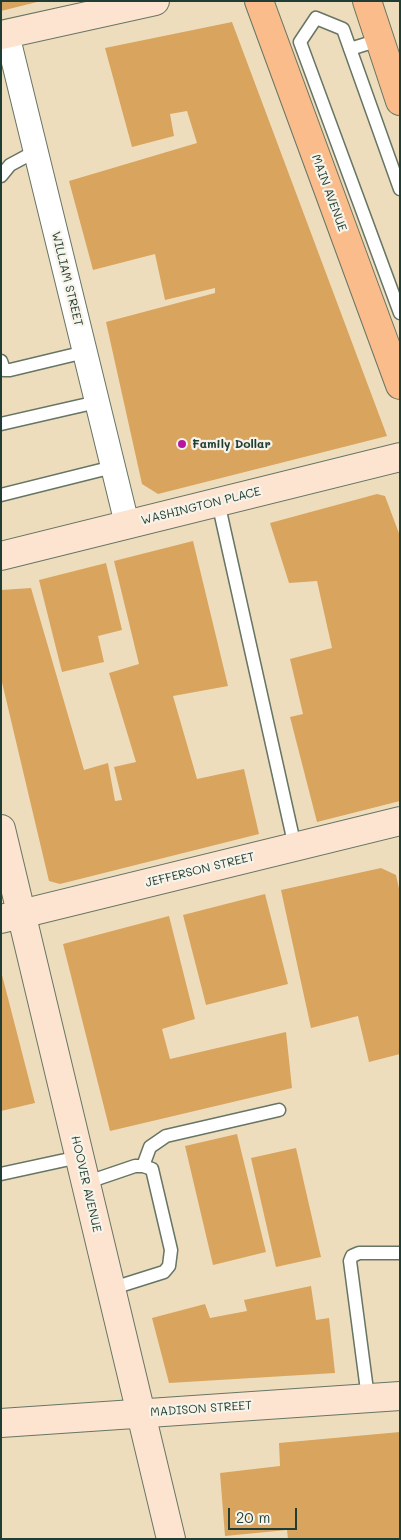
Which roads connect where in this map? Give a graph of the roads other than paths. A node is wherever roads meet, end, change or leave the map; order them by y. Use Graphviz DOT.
graph roads {
  1 [pos="155,1"];
  2 [pos="259,1"];
  3 [pos="367,1"];
  4 [pos="4,35"];
  5 [pos="380,40"];
  6 [pos="350,49"];
  7 [pos="296,67"];
  8 [pos="400,100"];
  9 [pos="36,152"];
  10 [pos="1,176"];
  11 [pos="400,189"];
  12 [pos="400,313"];
  13 [pos="85,352"];
  14 [pos="1,361"];
  15 [pos="399,382"];
  16 [pos="97,402"];
  17 [pos="1,424"];
  18 [pos="400,457"];
  19 [pos="113,466"];
  20 [pos="1,495"];
  21 [pos="218,502"];
  22 [pos="127,524"];
  23 [pos="1,556"];
  24 [pos="400,822"];
  25 [pos="1,829"];
  26 [pos="295,847"];
  27 [pos="11,917"];
  28 [pos="279,1110"];
  29 [pos="143,1166"];
  30 [pos="82,1170"];
  31 [pos="1,1174"];
  32 [pos="400,1253"];
  33 [pos="110,1289"];
  34 [pos="400,1396"];
  35 [pos="368,1398"];
  36 [pos="140,1414"];
  37 [pos="1,1423"];
  38 [pos="171,1539"];
  1 -- 4 [label="main road"];
  2 -- 7 [label="main road, MAIN AVENUE"];
  3 -- 5 [label="main road"];
  4 -- 9 [label="street, WILLIAM STREET"];
  5 -- 6 [label="lane"];
  5 -- 8 [label="main road"];
  6 -- 7 [label="lane"];
  6 -- 11 [label="lane"];
  7 -- 12 [label="lane"];
  7 -- 15 [label="main road, MAIN AVENUE"];
  9 -- 10 [label="lane"];
  9 -- 13 [label="street, WILLIAM STREET"];
  13 -- 14 [label="lane"];
  13 -- 16 [label="street, WILLIAM STREET"];
  16 -- 17 [label="lane"];
  16 -- 19 [label="street, WILLIAM STREET"];
  18 -- 21 [label="main road, WASHINGTON PLACE"];
  19 -- 20 [label="lane"];
  19 -- 22 [label="street, WILLIAM STREET"];
  21 -- 22 [label="main road, WASHINGTON PLACE"];
  21 -- 26 [label="lane"];
  22 -- 23 [label="main road, WASHINGTON PLACE"];
  24 -- 26 [label="main road, JEFFERSON STREET"];
  25 -- 27 [label="main road, HOOVER AVENUE"];
  26 -- 27 [label="main road, JEFFERSON STREET"];
  27 -- 30 [label="main road, HOOVER AVENUE"];
  28 -- 29 [label="lane"];
  29 -- 30 [label="lane"];
  29 -- 33 [label="lane"];
  30 -- 31 [label="lane"];
  30 -- 33 [label="main road, HOOVER AVENUE"];
  32 -- 35 [label="lane"];
  33 -- 36 [label="main road, HOOVER AVENUE"];
  34 -- 35 [label="main road, MADISON STREET"];
  35 -- 36 [label="main road, MADISON STREET"];
  36 -- 37 [label="main road, MADISON STREET"];
  36 -- 38 [label="main road, HOOVER AVENUE"];
}
